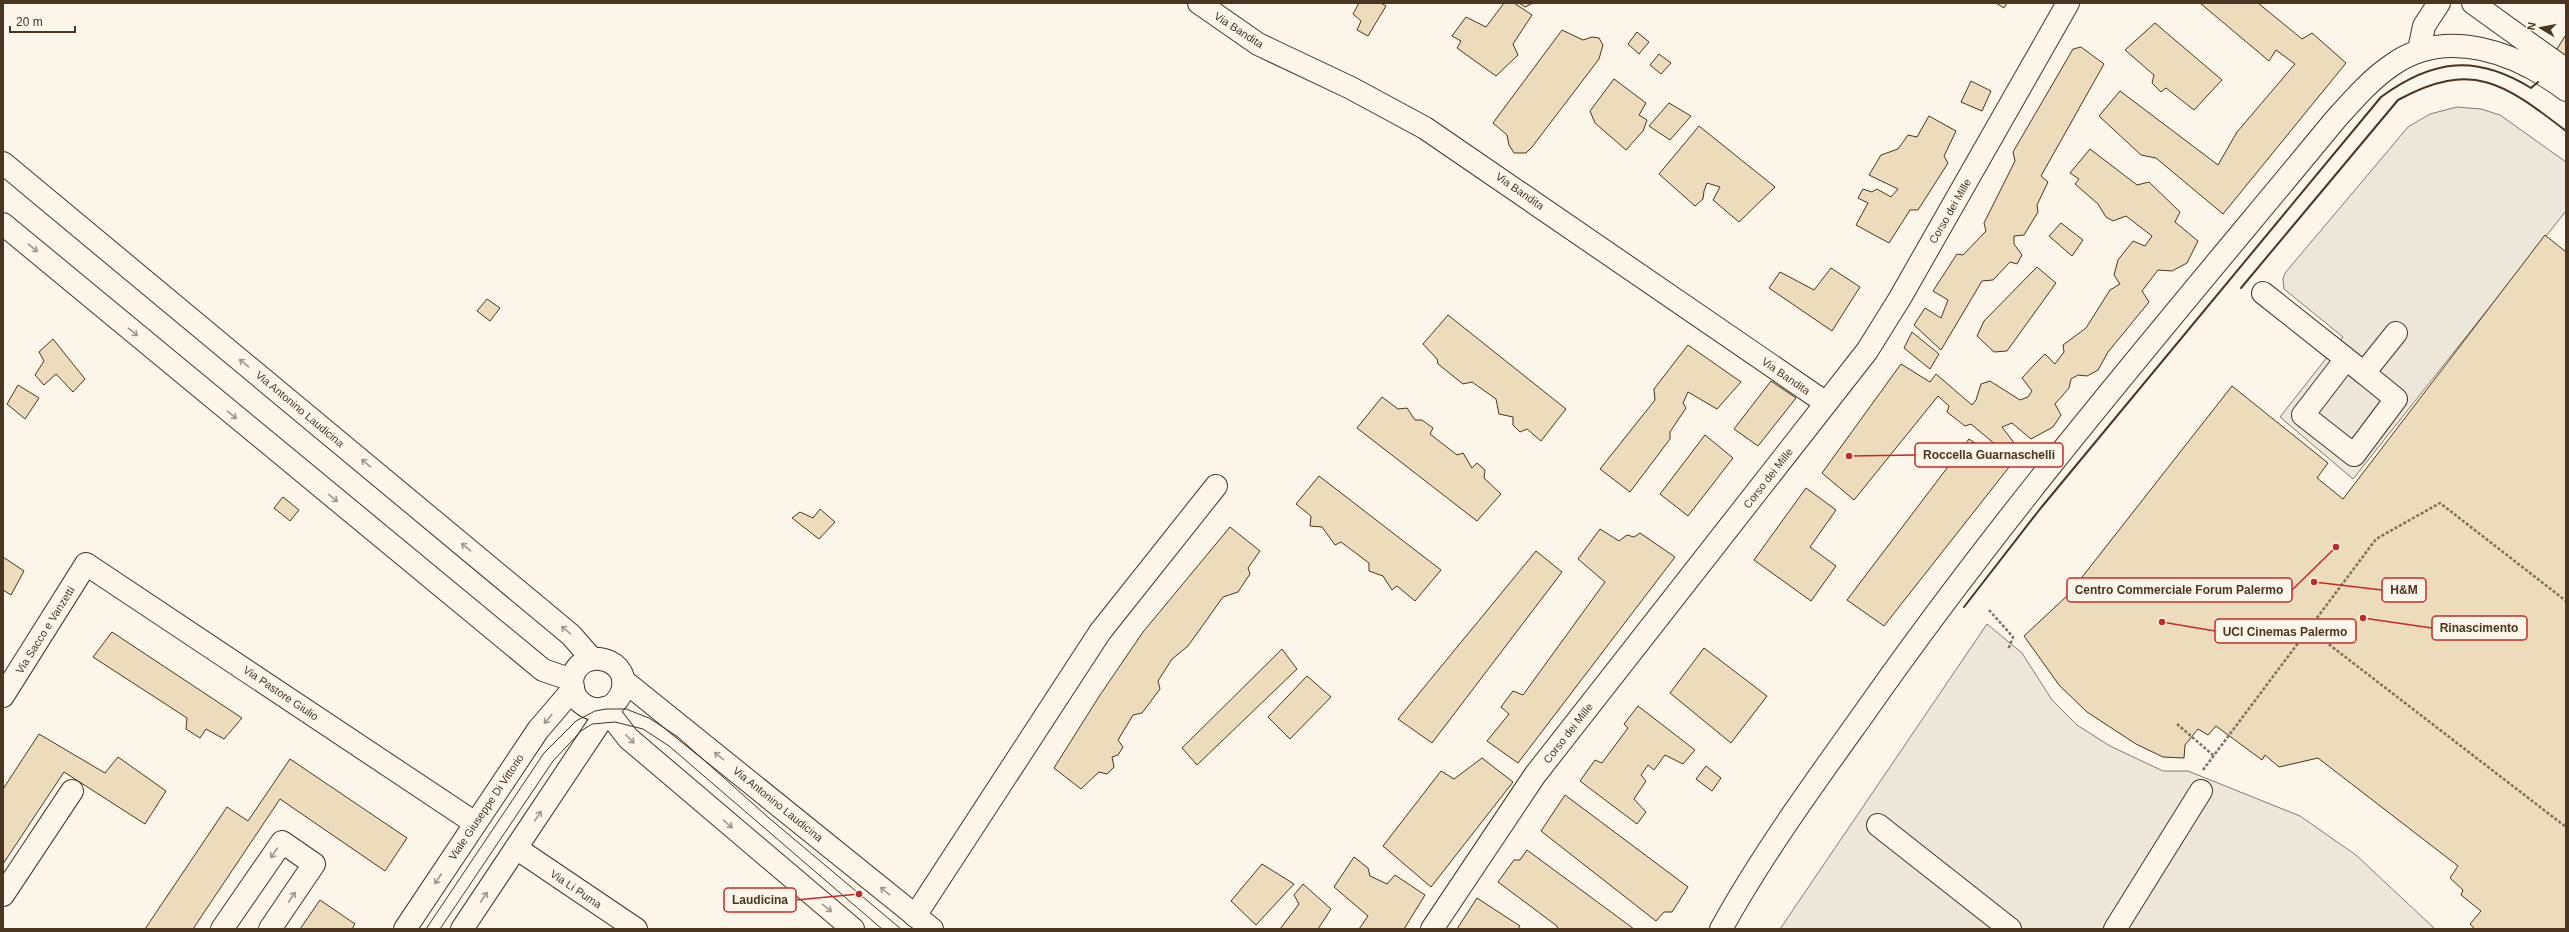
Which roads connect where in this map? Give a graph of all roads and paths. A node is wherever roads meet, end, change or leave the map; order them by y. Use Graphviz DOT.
graph roads {
  1 [pos="1200,3"];
  2 [pos="2068,3"];
  3 [pos="2439,3"];
  4 [pos="2473,3"];
  5 [pos="2419,50"];
  6 [pos="2566,70"];
  7 [pos="2566,90"];
  8 [pos="3,163"];
  9 [pos="3,224"];
  10 [pos="2263,293"];
  11 [pos="2396,332"];
  12 [pos="2346,359"];
  13 [pos="2364,373"];
  14 [pos="1826,403"];
  15 [pos="1216,486"];
  16 [pos="86,564"];
  17 [pos="2566,600"];
  18 [pos="1989,610"];
  19 [pos="2309,628"];
  20 [pos="2008,650"];
  21 [pos="592,658"];
  22 [pos="623,680"];
  23 [pos="573,684"];
  24 [pos="3,696"];
  25 [pos="603,709"];
  26 [pos="2177,724"];
  27 [pos="2214,756"];
  28 [pos="2201,781"];
  29 [pos="72,791"];
  30 [pos="474,823"];
  31 [pos="1878,825"];
  32 [pos="2566,827"];
  33 [pos="516,848"];
  34 [pos="3,895"];
  35 [pos="924,922"];
  36 [pos="222,929"];
  37 [pos="270,929"];
  38 [pos="405,929"];
  39 [pos="462,929"];
  40 [pos="636,929"];
  41 [pos="854,929"];
  42 [pos="1432,929"];
  43 [pos="1721,929"];
  44 [pos="2010,929"];
  45 [pos="2115,929"];
  1 -- 14 [label="street, Via Bandita"];
  2 -- 14 [label="street, Corso dei Mille"];
  3 -- 5 [label="street"];
  4 -- 6 [label="street"];
  5 -- 7 [label="street"];
  5 -- 43 [label="street"];
  21 -- 8 [label="street, Via Antonino Laudicina, one-way"];
  9 -- 23 [label="street, one-way"];
  10 -- 12 [label="street"];
  11 -- 13 [label="street"];
  12 -- 13 [label="street"];
  12 -- 13 [label="street"];
  14 -- 42 [label="street, Corso dei Mille"];
  15 -- 35 [label="street"];
  16 -- 24 [label="street, Via Sacco e Vanzetti"];
  16 -- 30 [label="street, Via Pastore Giulio"];
  17 -- 19 [label="path"];
  18 -- 20 [label="path"];
  19 -- 27 [label="path"];
  19 -- 32 [label="path"];
  21 -- 22 [label="street"];
  21 -- 23 [label="street"];
  22 -- 25 [label="street"];
  35 -- 22 [label="street, Via Antonino Laudicina, one-way"];
  23 -- 25 [label="street"];
  23 -- 30 [label="street, Viale Giuseppe Di Vittorio, one-way"];
  33 -- 25 [label="street, one-way"];
  25 -- 41 [label="street, one-way"];
  26 -- 27 [label="path"];
  27 -- 28 [label="path"];
  28 -- 45 [label="street"];
  29 -- 34 [label="street"];
  30 -- 38 [label="street, Viale Giuseppe Di Vittorio, one-way"];
  31 -- 44 [label="street"];
  39 -- 33 [label="street, one-way"];
  33 -- 40 [label="street, Via Li Puma"];
  37 -- 36 [label="street, one-way"];
}
